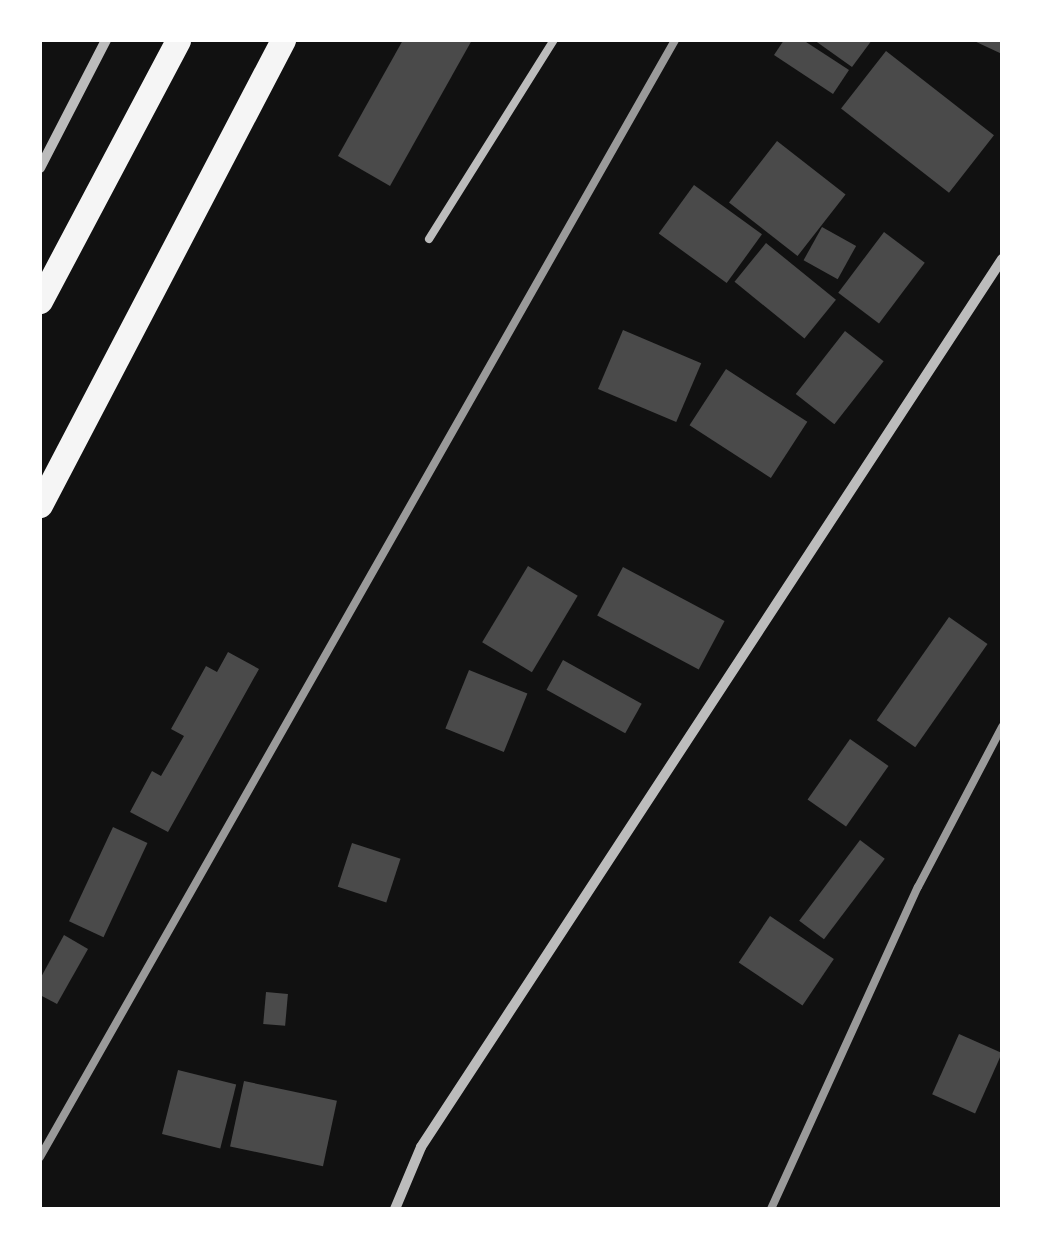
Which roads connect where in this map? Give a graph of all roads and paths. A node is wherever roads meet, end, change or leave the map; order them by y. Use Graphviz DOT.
graph roads {
  1 [pos="106,40"];
  2 [pos="178,40"];
  3 [pos="283,40"];
  4 [pos="554,40"];
  5 [pos="40,168"];
  6 [pos="429,240"];
  7 [pos="1002,260"];
  8 [pos="40,301"];
  9 [pos="40,505"];
  10 [pos="395,1209"];
  1 -- 5 [label="street"];
  2 -- 8 [label="main road"];
  3 -- 9 [label="main road"];
  4 -- 6 [label="lane"];
  7 -- 10 [label="street"];
}
